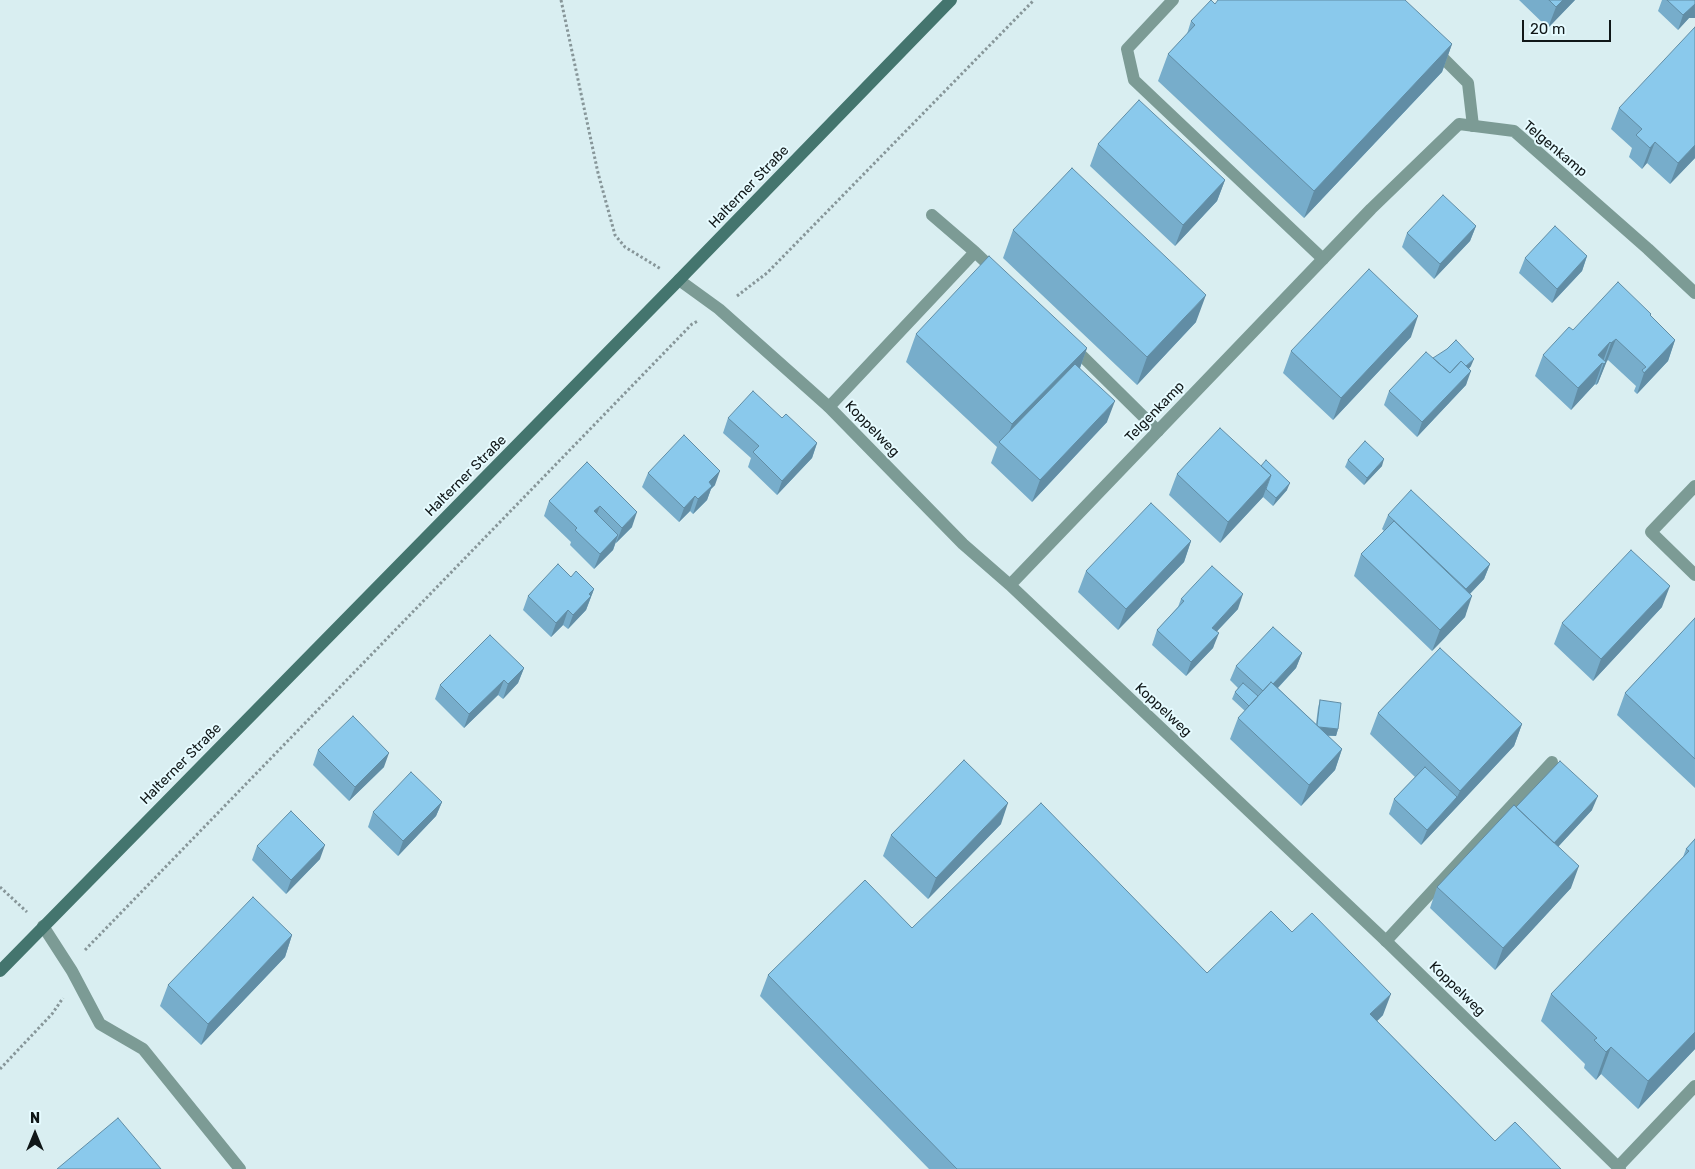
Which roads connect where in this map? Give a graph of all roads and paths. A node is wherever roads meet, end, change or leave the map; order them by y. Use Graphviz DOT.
graph roads {
  1 [pos="562,0"];
  2 [pos="951,0"];
  3 [pos="1034,0"];
  4 [pos="1173,0"];
  5 [pos="1428,44"];
  6 [pos="1473,126"];
  7 [pos="932,215"];
  8 [pos="976,252"];
  9 [pos="1323,259"];
  10 [pos="679,280"];
  11 [pos="1004,280"];
  12 [pos="1695,293"];
  13 [pos="719,308"];
  14 [pos="1060,335"];
  15 [pos="829,407"];
  16 [pos="1158,431"];
  17 [pos="1695,486"];
  18 [pos="1695,575"];
  19 [pos="1010,585"];
  20 [pos="1552,762"];
  21 [pos="0,887"];
  22 [pos="43,926"];
  23 [pos="1386,941"];
  24 [pos="0,971"];
  25 [pos="72,971"];
  26 [pos="0,1069"];
  27 [pos="1695,1086"];
  28 [pos="1619,1168"];
  29 [pos="240,1169"];
  1 -- 10 [label="path"];
  2 -- 10 [label="main road, Halterner Straße"];
  3 -- 13 [label="path"];
  4 -- 9 [label="street"];
  5 -- 6 [label="street"];
  6 -- 9 [label="street, Telgenkamp"];
  6 -- 12 [label="street, Telgenkamp"];
  7 -- 8 [label="street"];
  8 -- 11 [label="street"];
  8 -- 15 [label="street"];
  9 -- 16 [label="street, Telgenkamp"];
  10 -- 13 [label="street, Koppelweg"];
  10 -- 22 [label="main road, Halterner Straße"];
  13 -- 15 [label="street, Koppelweg"];
  13 -- 25 [label="path"];
  14 -- 16 [label="street"];
  15 -- 19 [label="street, Koppelweg"];
  16 -- 19 [label="street, Telgenkamp"];
  17 -- 18 [label="street"];
  19 -- 23 [label="street, Koppelweg"];
  20 -- 23 [label="street"];
  21 -- 22 [label="path"];
  22 -- 24 [label="main road, Halterner Straße"];
  22 -- 25 [label="street"];
  23 -- 28 [label="street, Koppelweg"];
  25 -- 26 [label="path"];
  25 -- 29 [label="street"];
  27 -- 28 [label="street"];
}
